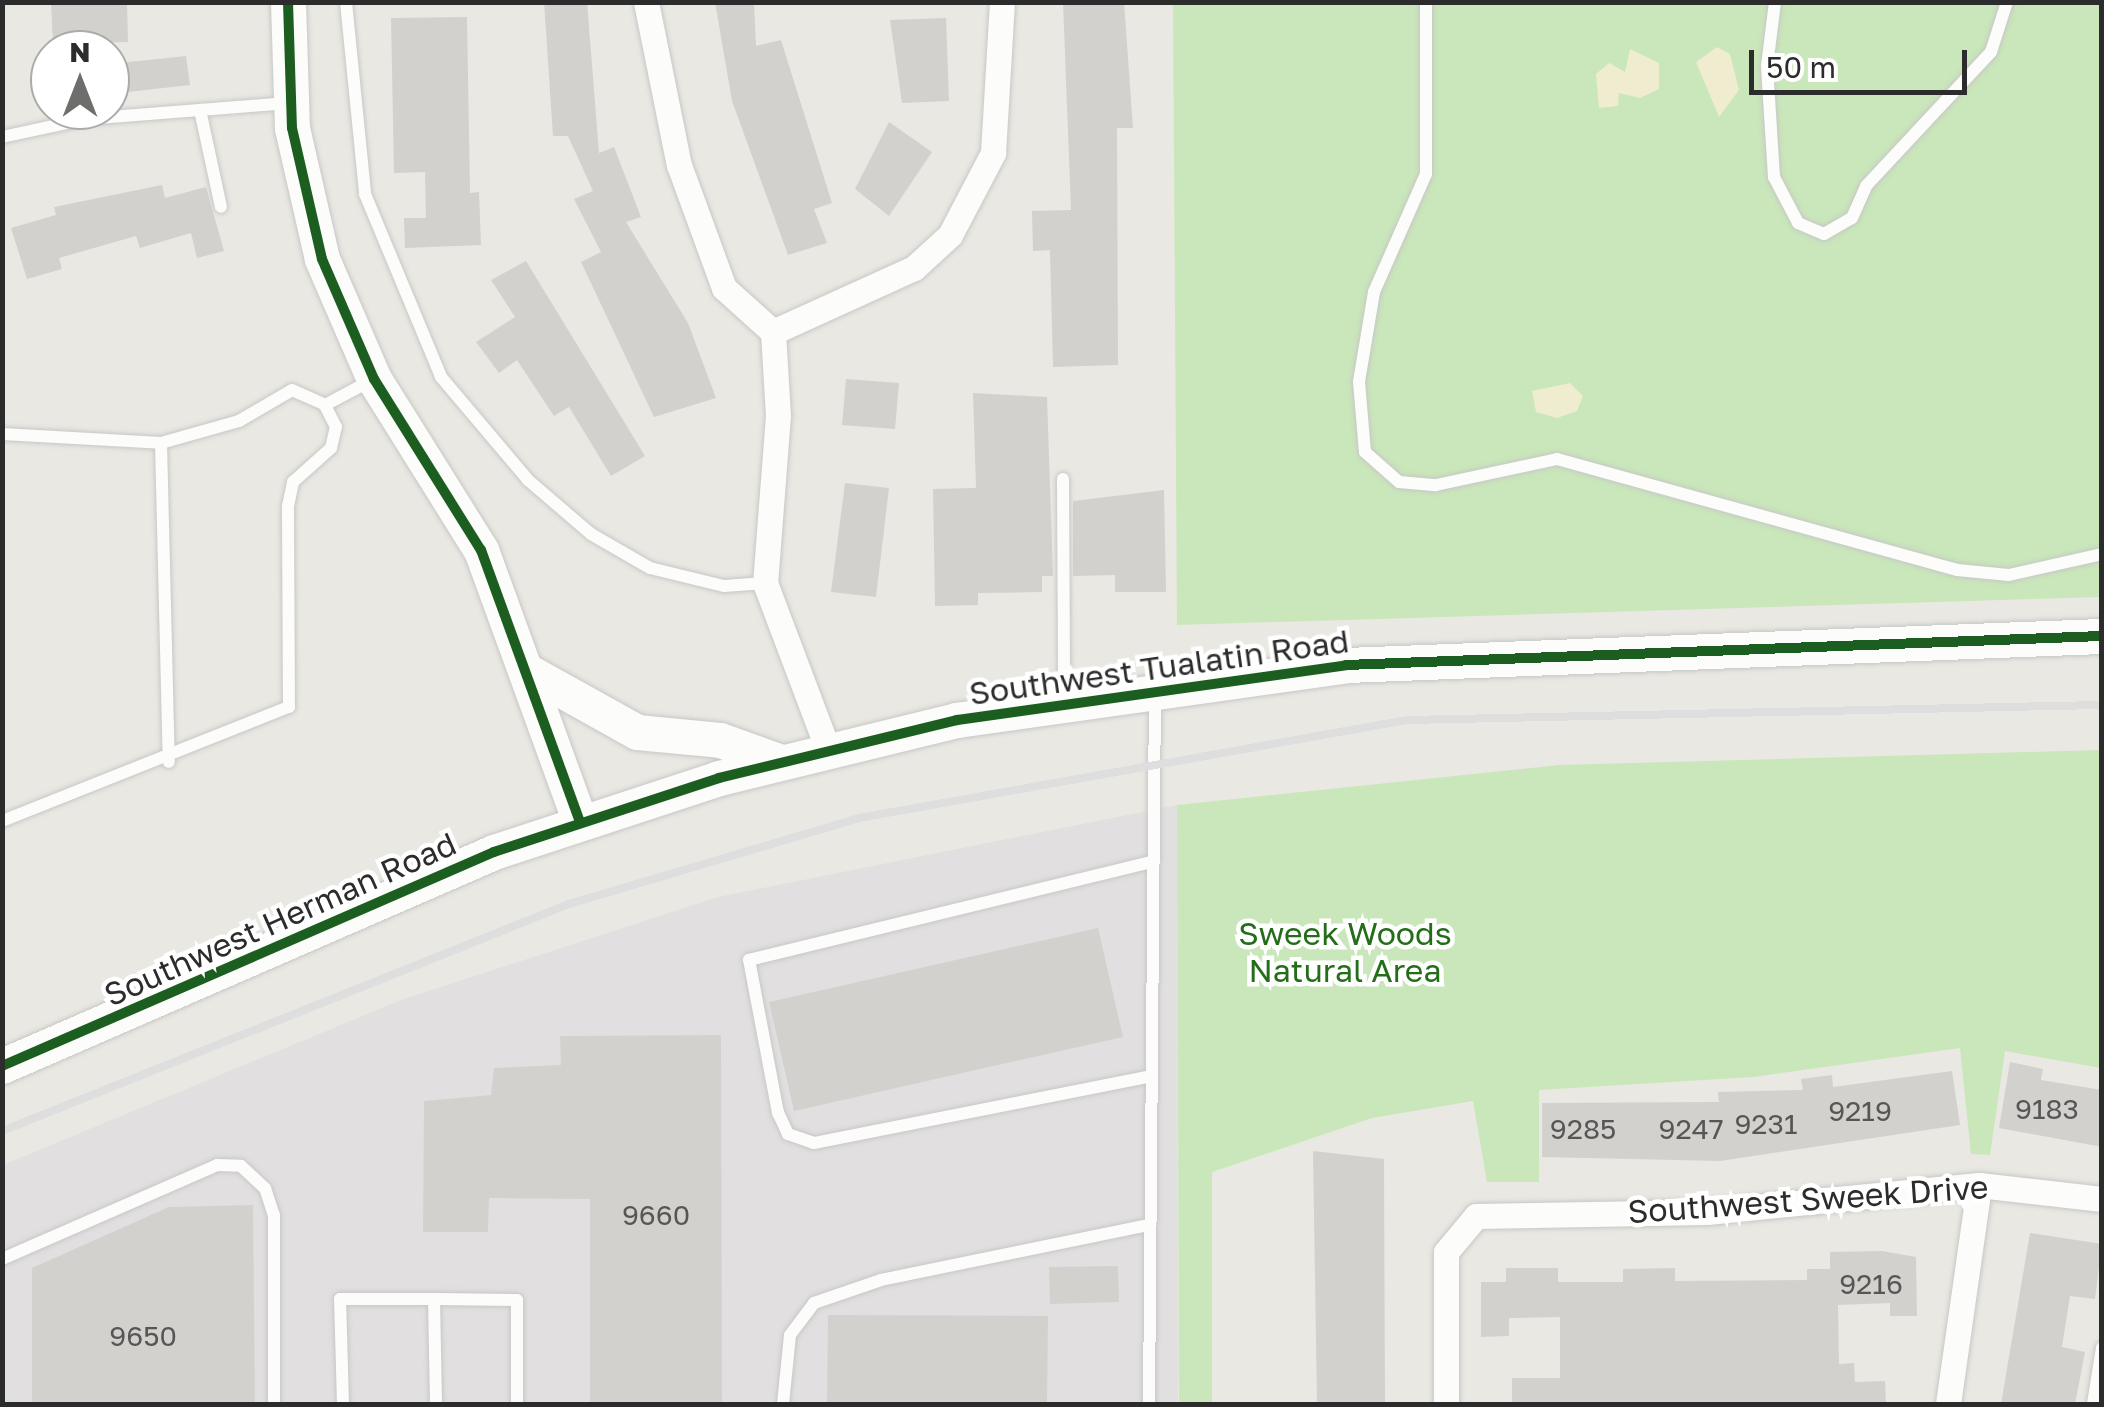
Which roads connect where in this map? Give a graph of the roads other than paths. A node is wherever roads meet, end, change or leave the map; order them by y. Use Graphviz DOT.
graph roads {
  1 [pos="288,2"];
  2 [pos="346,2"];
  3 [pos="646,2"];
  4 [pos="1002,2"];
  5 [pos="1426,2"];
  6 [pos="1775,2"];
  7 [pos="2007,2"];
  8 [pos="290,103"];
  9 [pos="200,110"];
  10 [pos="2,137"];
  11 [pos="221,208"];
  12 [pos="772,332"];
  13 [pos="374,378"];
  14 [pos="325,405"];
  15 [pos="2,434"];
  16 [pos="161,442"];
  17 [pos="1063,479"];
  18 [pos="2102,554"];
  19 [pos="765,583"];
  20 [pos="2102,636"];
  21 [pos="531,673"];
  22 [pos="1155,688"];
  23 [pos="1064,702"];
  24 [pos="828,750"];
  25 [pos="169,762"];
  26 [pos="781,762"];
  27 [pos="2,821"];
  28 [pos="580,822"];
  29 [pos="1154,861"];
  30 [pos="2,1066"];
  31 [pos="1152,1076"];
  32 [pos="1979,1184"];
  33 [pos="2102,1199"];
  34 [pos="1150,1225"];
  35 [pos="2,1259"];
  36 [pos="434,1300"];
  37 [pos="2102,1348"];
  38 [pos="274,1404"];
  39 [pos="343,1404"];
  40 [pos="436,1404"];
  41 [pos="518,1404"];
  42 [pos="784,1404"];
  43 [pos="1148,1404"];
  44 [pos="1446,1404"];
  45 [pos="1948,1404"];
  46 [pos="2093,1404"];
  1 -- 8 [label="main road"];
  2 -- 19 [label="lane"];
  3 -- 12 [label="street"];
  4 -- 12 [label="street"];
  5 -- 18 [label="lane"];
  6 -- 7 [label="lane"];
  8 -- 9 [label="lane"];
  8 -- 13 [label="main road"];
  9 -- 10 [label="lane"];
  9 -- 11 [label="lane"];
  12 -- 19 [label="street"];
  13 -- 14 [label="lane"];
  13 -- 21 [label="main road"];
  14 -- 16 [label="lane"];
  14 -- 25 [label="lane"];
  15 -- 16 [label="lane"];
  16 -- 25 [label="lane"];
  17 -- 23 [label="lane"];
  19 -- 24 [label="street"];
  20 -- 22 [label="main road, Southwest Tualatin Road"];
  21 -- 26 [label="main road"];
  21 -- 28 [label="main road"];
  22 -- 23 [label="main road, Southwest Tualatin Road"];
  22 -- 29 [label="lane"];
  23 -- 24 [label="main road, Southwest Tualatin Road"];
  24 -- 26 [label="main road, Southwest Tualatin Road"];
  25 -- 27 [label="lane"];
  26 -- 28 [label="main road, Southwest Tualatin Road"];
  28 -- 30 [label="main road, Southwest Herman Road"];
  29 -- 31 [label="lane"];
  29 -- 31 [label="lane"];
  31 -- 34 [label="lane"];
  32 -- 33 [label="street, Southwest Sweek Drive"];
  32 -- 44 [label="street, Southwest Sweek Drive"];
  32 -- 45 [label="street"];
  34 -- 42 [label="lane"];
  34 -- 43 [label="lane"];
  35 -- 38 [label="lane"];
  36 -- 39 [label="lane"];
  36 -- 40 [label="lane"];
  36 -- 41 [label="lane"];
  37 -- 46 [label="lane"];
}
